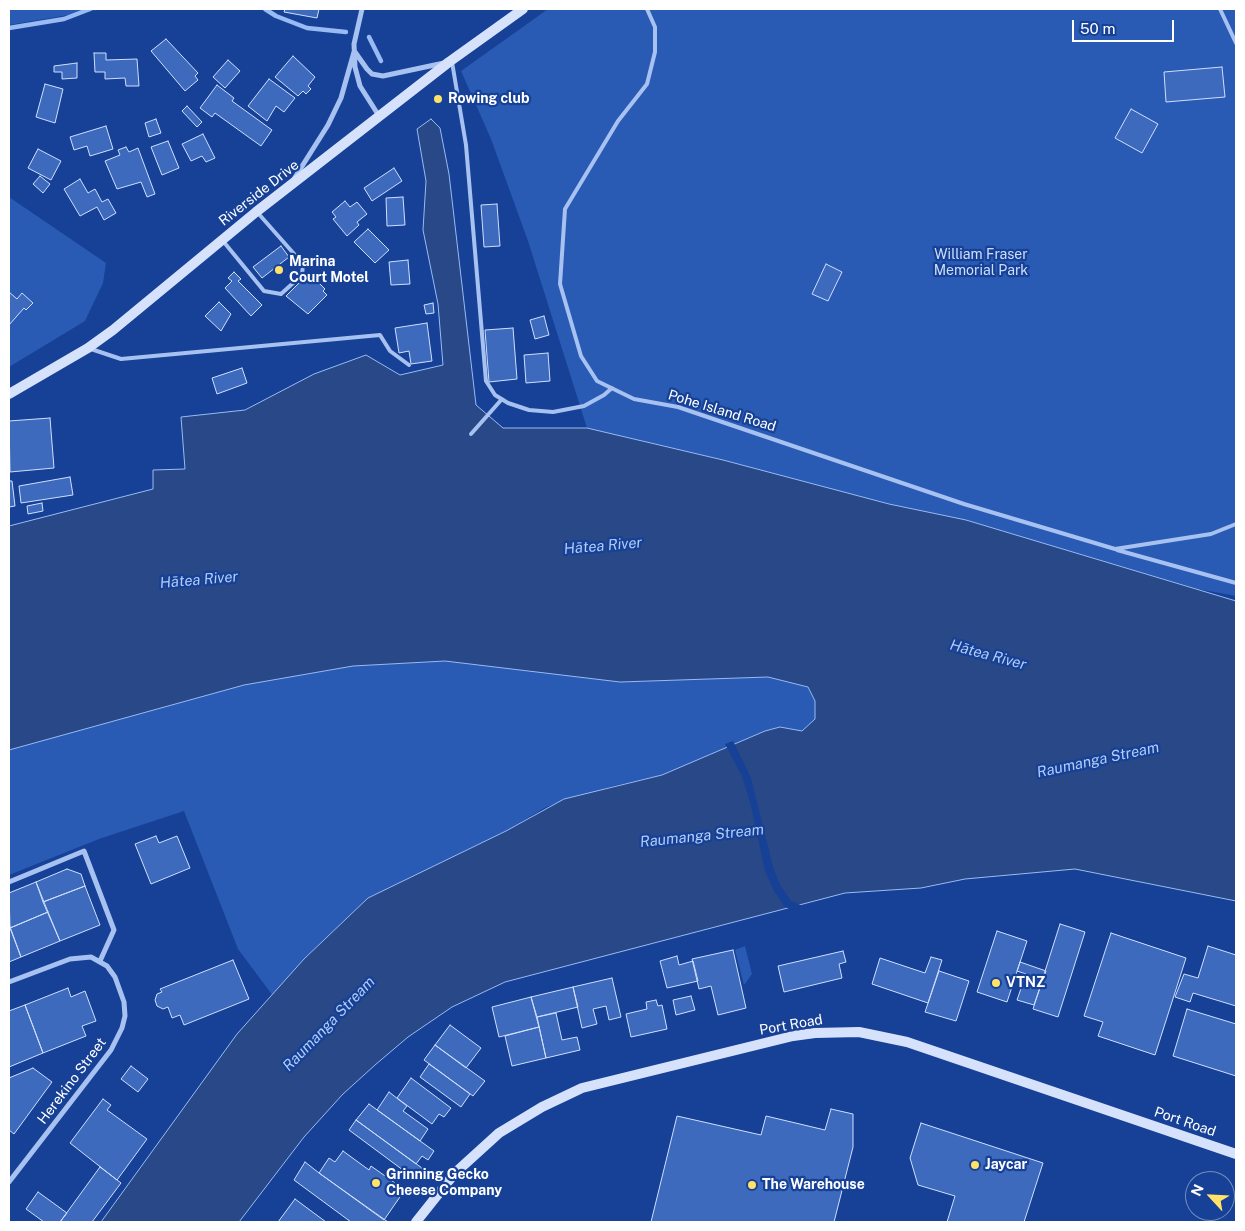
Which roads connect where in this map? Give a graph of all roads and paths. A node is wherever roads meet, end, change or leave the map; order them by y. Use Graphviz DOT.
graph roads {
  1 [pos="362,9"];
  2 [pos="523,9"];
  3 [pos="648,9"];
  4 [pos="1220,9"];
  5 [pos="1236,43"];
  6 [pos="354,52"];
  7 [pos="450,61"];
  8 [pos="379,116"];
  9 [pos="288,187"];
  10 [pos="256,212"];
  11 [pos="222,240"];
  12 [pos="88,348"];
  13 [pos="409,365"];
  14 [pos="612,388"];
  15 [pos="9,394"];
  16 [pos="502,399"];
  17 [pos="471,434"];
  18 [pos="1236,524"];
  19 [pos="1115,549"];
  20 [pos="1236,583"];
  21 [pos="9,882"];
  22 [pos="100,961"];
  23 [pos="9,982"];
  24 [pos="1236,1154"];
  25 [pos="9,1182"];
  26 [pos="416,1222"];
  1 -- 6 [label="street"];
  2 -- 7 [label="main road, Riverside Drive"];
  3 -- 14 [label="lane, Pohe Island Road"];
  4 -- 5 [label="lane"];
  6 -- 7 [label="street"];
  6 -- 8 [label="street"];
  6 -- 9 [label="street"];
  7 -- 8 [label="main road, Riverside Drive"];
  7 -- 16 [label="lane"];
  8 -- 9 [label="main road, Riverside Drive"];
  9 -- 10 [label="main road, Riverside Drive"];
  10 -- 11 [label="main road, Riverside Drive"];
  10 -- 11 [label="lane"];
  11 -- 12 [label="main road, Riverside Drive"];
  12 -- 13 [label="lane"];
  12 -- 15 [label="main road, Riverside Drive"];
  14 -- 16 [label="lane"];
  14 -- 19 [label="lane, Pohe Island Road"];
  16 -- 17 [label="lane"];
  18 -- 19 [label="lane, Pohe Island Road"];
  19 -- 20 [label="lane, Pohe Island Road"];
  21 -- 22 [label="street"];
  22 -- 23 [label="street"];
  22 -- 25 [label="street, Herekino Street"];
  24 -- 26 [label="main road, Port Road"];
}
